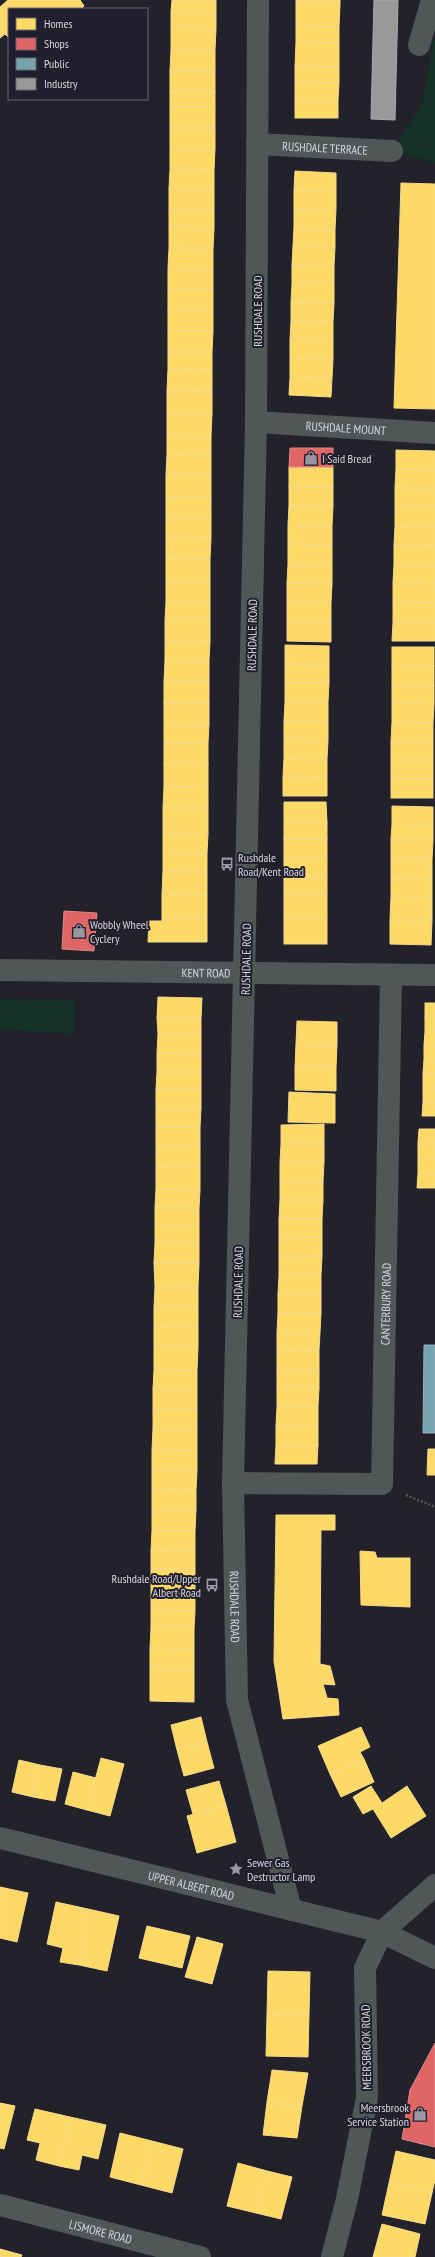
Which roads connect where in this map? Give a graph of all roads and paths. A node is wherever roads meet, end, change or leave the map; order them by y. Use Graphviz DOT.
graph roads {
  1 [pos="258,0"];
  2 [pos="432,0"];
  3 [pos="419,45"];
  4 [pos="257,144"];
  5 [pos="392,151"];
  6 [pos="256,422"];
  7 [pos="435,433"];
  8 [pos="0,970"];
  9 [pos="246,973"];
  10 [pos="391,975"];
  11 [pos="435,975"];
  12 [pos="233,1482"];
  13 [pos="0,1838"];
  14 [pos="435,1885"];
  15 [pos="291,1910"];
  16 [pos="382,1932"];
  17 [pos="435,1958"];
  18 [pos="0,2205"];
  19 [pos="200,2257"];
  20 [pos="332,2257"];
  1 -- 4 [label="street, RUSHDALE ROAD"];
  2 -- 3 [label="street"];
  4 -- 5 [label="street, RUSHDALE TERRACE"];
  4 -- 6 [label="street, RUSHDALE ROAD"];
  6 -- 7 [label="street, RUSHDALE MOUNT"];
  6 -- 9 [label="street, RUSHDALE ROAD"];
  8 -- 9 [label="street, KENT ROAD"];
  9 -- 10 [label="street, KENT ROAD"];
  9 -- 12 [label="street, RUSHDALE ROAD"];
  10 -- 11 [label="street, KENT ROAD"];
  10 -- 12 [label="street, CANTERBURY ROAD"];
  12 -- 15 [label="street, RUSHDALE ROAD"];
  13 -- 15 [label="street, UPPER ALBERT ROAD"];
  14 -- 16 [label="street"];
  15 -- 16 [label="street, UPPER ALBERT ROAD"];
  16 -- 17 [label="street, UPPER ALBERT ROAD"];
  16 -- 20 [label="street, MEERSBROOK ROAD"];
  18 -- 19 [label="street, LISMORE ROAD"];
}
